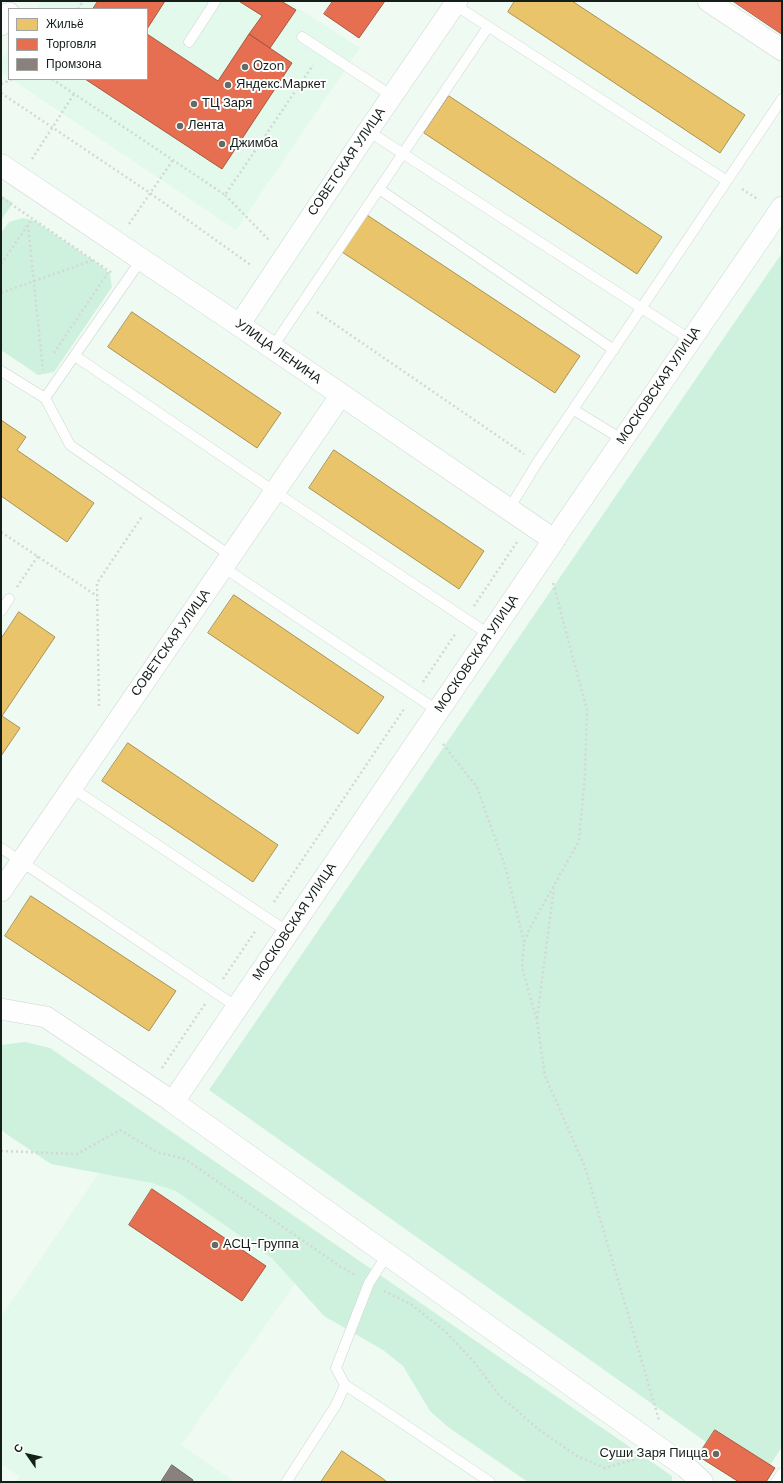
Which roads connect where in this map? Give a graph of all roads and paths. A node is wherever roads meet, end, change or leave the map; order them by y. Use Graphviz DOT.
graph roads {
  1 [pos="213,1"];
  2 [pos="708,1"];
  3 [pos="456,3"];
  4 [pos="8,14"];
  5 [pos="1,25"];
  6 [pos="488,27"];
  7 [pos="302,37"];
  8 [pos="189,42"];
  9 [pos="782,50"];
  10 [pos="322,51"];
  11 [pos="11,80"];
  12 [pos="53,80"];
  13 [pos="1,84"];
  14 [pos="74,94"];
  15 [pos="392,96"];
  16 [pos="782,99"];
  17 [pos="368,131"];
  18 [pos="402,153"];
  19 [pos="173,160"];
  20 [pos="1,165"];
  21 [pos="20,178"];
  22 [pos="728,181"];
  23 [pos="380,189"];
  24 [pos="225,195"];
  25 [pos="2,198"];
  26 [pos="780,210"];
  27 [pos="32,218"];
  28 [pos="28,225"];
  29 [pos="272,243"];
  30 [pos="127,250"];
  31 [pos="93,260"];
  32 [pos="1,264"];
  33 [pos="109,271"];
  34 [pos="34,281"];
  35 [pos="126,282"];
  36 [pos="1,293"];
  37 [pos="642,308"];
  38 [pos="239,324"];
  39 [pos="691,340"];
  40 [pos="272,348"];
  41 [pos="614,350"];
  42 [pos="52,355"];
  43 [pos="75,356"];
  44 [pos="48,362"];
  45 [pos="43,368"];
  46 [pos="1,370"];
  47 [pos="341,395"];
  48 [pos="45,398"];
  49 [pos="574,410"];
  50 [pos="623,440"];
  51 [pos="275,492"];
  52 [pos="152,502"];
  53 [pos="509,509"];
  54 [pos="530,523"];
  55 [pos="1,532"];
  56 [pos="549,548"];
  57 [pos="38,556"];
  58 [pos="227,562"];
  59 [pos="97,596"];
  60 [pos="9,599"];
  61 [pos="1,611"];
  62 [pos="465,619"];
  63 [pos="490,635"];
  64 [pos="414,695"];
  65 [pos="99,707"];
  66 [pos="434,718"];
  67 [pos="72,788"];
  68 [pos="1,848"];
  69 [pos="21,862"];
  70 [pos="554,886"];
  71 [pos="1,891"];
  72 [pos="265,916"];
  73 [pos="288,932"];
  74 [pos="524,942"];
  75 [pos="214,992"];
  76 [pos="237,1007"];
  77 [pos="1,1009"];
  78 [pos="536,1021"];
  79 [pos="160,1071"];
  80 [pos="173,1102"];
  81 [pos="1,1151"];
  82 [pos="386,1255"];
  83 [pos="370,1283"];
  84 [pos="345,1386"];
  85 [pos="660,1424"];
  86 [pos="638,1458"];
  87 [pos="782,1472"];
  88 [pos="289,1482"];
  89 [pos="490,1482"];
  90 [pos="702,1482"];
  91 [pos="776,1482"];
  1 -- 8 [label="lane"];
  2 -- 9 [label="street"];
  3 -- 6 [label="lane"];
  3 -- 15 [label="street, СОВЕТСКАЯ УЛИЦА"];
  4 -- 5 [label="street"];
  6 -- 18 [label="lane"];
  6 -- 22 [label="lane"];
  7 -- 10 [label="lane"];
  10 -- 15 [label="lane"];
  10 -- 24 [label="path"];
  11 -- 13 [label="path"];
  12 -- 14 [label="path"];
  14 -- 19 [label="path"];
  14 -- 21 [label="path"];
  15 -- 17 [label="street, СОВЕТСКАЯ УЛИЦА"];
  16 -- 22 [label="lane"];
  17 -- 18 [label="lane"];
  17 -- 38 [label="street, СОВЕТСКАЯ УЛИЦА"];
  18 -- 23 [label="lane"];
  18 -- 37 [label="lane"];
  19 -- 24 [label="path"];
  19 -- 30 [label="path"];
  20 -- 21 [label="street, УЛИЦА ЛЕНИНА"];
  21 -- 30 [label="street, УЛИЦА ЛЕНИНА"];
  22 -- 26 [label="path"];
  22 -- 37 [label="lane"];
  23 -- 40 [label="lane"];
  23 -- 41 [label="lane"];
  24 -- 29 [label="path"];
  25 -- 27 [label="path"];
  26 -- 39 [label="street, МОСКОВСКАЯ УЛИЦА"];
  27 -- 28 [label="path"];
  27 -- 31 [label="path"];
  28 -- 32 [label="path"];
  28 -- 34 [label="path"];
  30 -- 33 [label="path"];
  30 -- 35 [label="lane"];
  30 -- 38 [label="street, УЛИЦА ЛЕНИНА"];
  31 -- 33 [label="path"];
  31 -- 34 [label="path"];
  33 -- 35 [label="path"];
  33 -- 42 [label="path"];
  34 -- 36 [label="path"];
  34 -- 45 [label="path"];
  35 -- 43 [label="lane"];
  37 -- 39 [label="lane"];
  37 -- 41 [label="lane"];
  38 -- 40 [label="street, УЛИЦА ЛЕНИНА"];
  39 -- 50 [label="street, МОСКОВСКАЯ УЛИЦА"];
  40 -- 47 [label="street, УЛИЦА ЛЕНИНА"];
  41 -- 49 [label="lane"];
  43 -- 48 [label="lane"];
  43 -- 51 [label="lane"];
  44 -- 45 [label="path"];
  45 -- 48 [label="path"];
  46 -- 48 [label="lane"];
  47 -- 51 [label="street, СОВЕТСКАЯ УЛИЦА"];
  47 -- 53 [label="street, УЛИЦА ЛЕНИНА"];
  48 -- 52 [label="lane"];
  49 -- 50 [label="lane"];
  49 -- 53 [label="lane"];
  50 -- 56 [label="street, МОСКОВСКАЯ УЛИЦА"];
  51 -- 58 [label="street, СОВЕТСКАЯ УЛИЦА"];
  51 -- 62 [label="lane"];
  52 -- 58 [label="lane"];
  52 -- 59 [label="path"];
  53 -- 54 [label="street, УЛИЦА ЛЕНИНА"];
  54 -- 56 [label="street, УЛИЦА ЛЕНИНА"];
  54 -- 62 [label="path"];
  55 -- 57 [label="path"];
  56 -- 63 [label="street, МОСКОВСКАЯ УЛИЦА"];
  56 -- 70 [label="path"];
  57 -- 59 [label="path"];
  57 -- 60 [label="path"];
  58 -- 64 [label="lane"];
  58 -- 67 [label="street, СОВЕТСКАЯ УЛИЦА"];
  59 -- 65 [label="path"];
  60 -- 61 [label="lane"];
  62 -- 63 [label="lane"];
  62 -- 64 [label="path"];
  63 -- 66 [label="street, МОСКОВСКАЯ УЛИЦА"];
  64 -- 66 [label="lane"];
  64 -- 72 [label="path"];
  66 -- 73 [label="street, МОСКОВСКАЯ УЛИЦА"];
  66 -- 74 [label="path"];
  67 -- 69 [label="street, СОВЕТСКАЯ УЛИЦА"];
  67 -- 72 [label="lane"];
  68 -- 69 [label="lane"];
  69 -- 71 [label="street, СОВЕТСКАЯ УЛИЦА"];
  69 -- 75 [label="lane"];
  70 -- 74 [label="path"];
  70 -- 78 [label="path"];
  72 -- 73 [label="lane"];
  72 -- 75 [label="path"];
  73 -- 76 [label="street, МОСКОВСКАЯ УЛИЦА"];
  74 -- 78 [label="path"];
  75 -- 76 [label="lane"];
  75 -- 79 [label="path"];
  76 -- 80 [label="street, МОСКОВСКАЯ УЛИЦА"];
  77 -- 80 [label="street"];
  78 -- 85 [label="path"];
  80 -- 82 [label="street"];
  81 -- 83 [label="path"];
  82 -- 83 [label="lane"];
  82 -- 90 [label="street"];
  83 -- 84 [label="lane"];
  83 -- 86 [label="path"];
  84 -- 88 [label="lane"];
  84 -- 89 [label="lane"];
  87 -- 91 [label="lane"];
}
